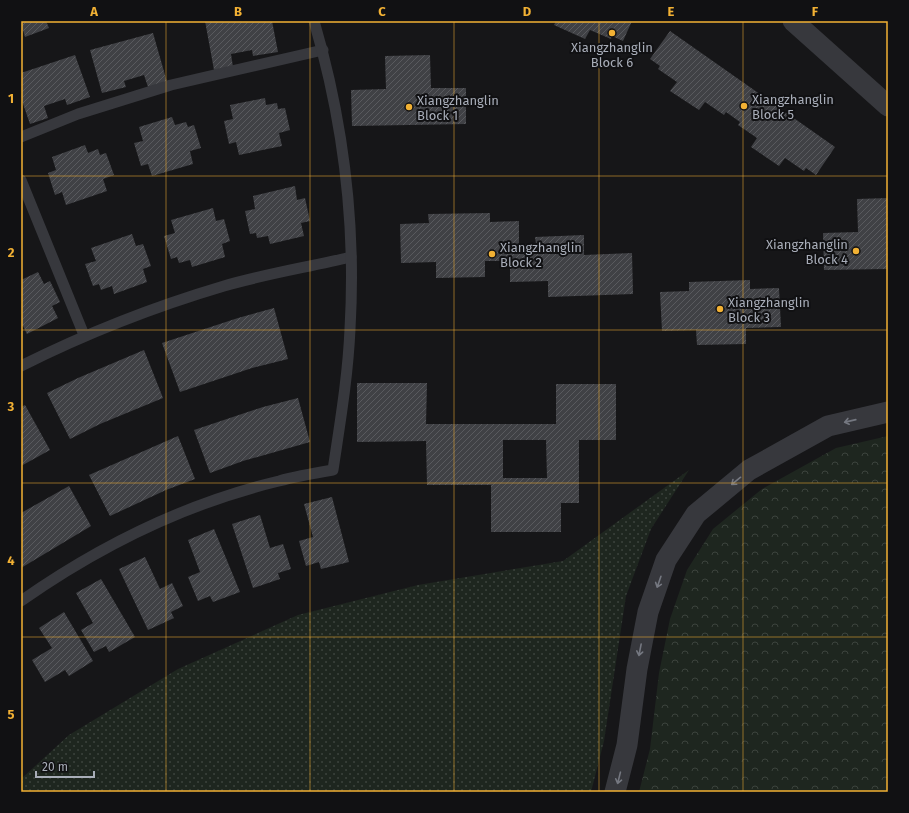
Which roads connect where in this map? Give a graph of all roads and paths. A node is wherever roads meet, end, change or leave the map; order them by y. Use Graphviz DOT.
graph roads {
  1 [pos="314,21"];
  2 [pos="793,21"];
  3 [pos="322,50"];
  4 [pos="888,106"];
  5 [pos="21,137"];
  6 [pos="21,180"];
  7 [pos="351,257"];
  8 [pos="84,336"];
  9 [pos="21,366"];
  10 [pos="888,412"];
  11 [pos="21,601"];
  12 [pos="615,792"];
  1 -- 3 [label="lane"];
  2 -- 4 [label="street"];
  3 -- 5 [label="lane"];
  3 -- 7 [label="lane"];
  6 -- 8 [label="lane"];
  7 -- 8 [label="lane"];
  7 -- 11 [label="lane"];
  8 -- 9 [label="lane"];
  10 -- 12 [label="street, one-way"];
}
